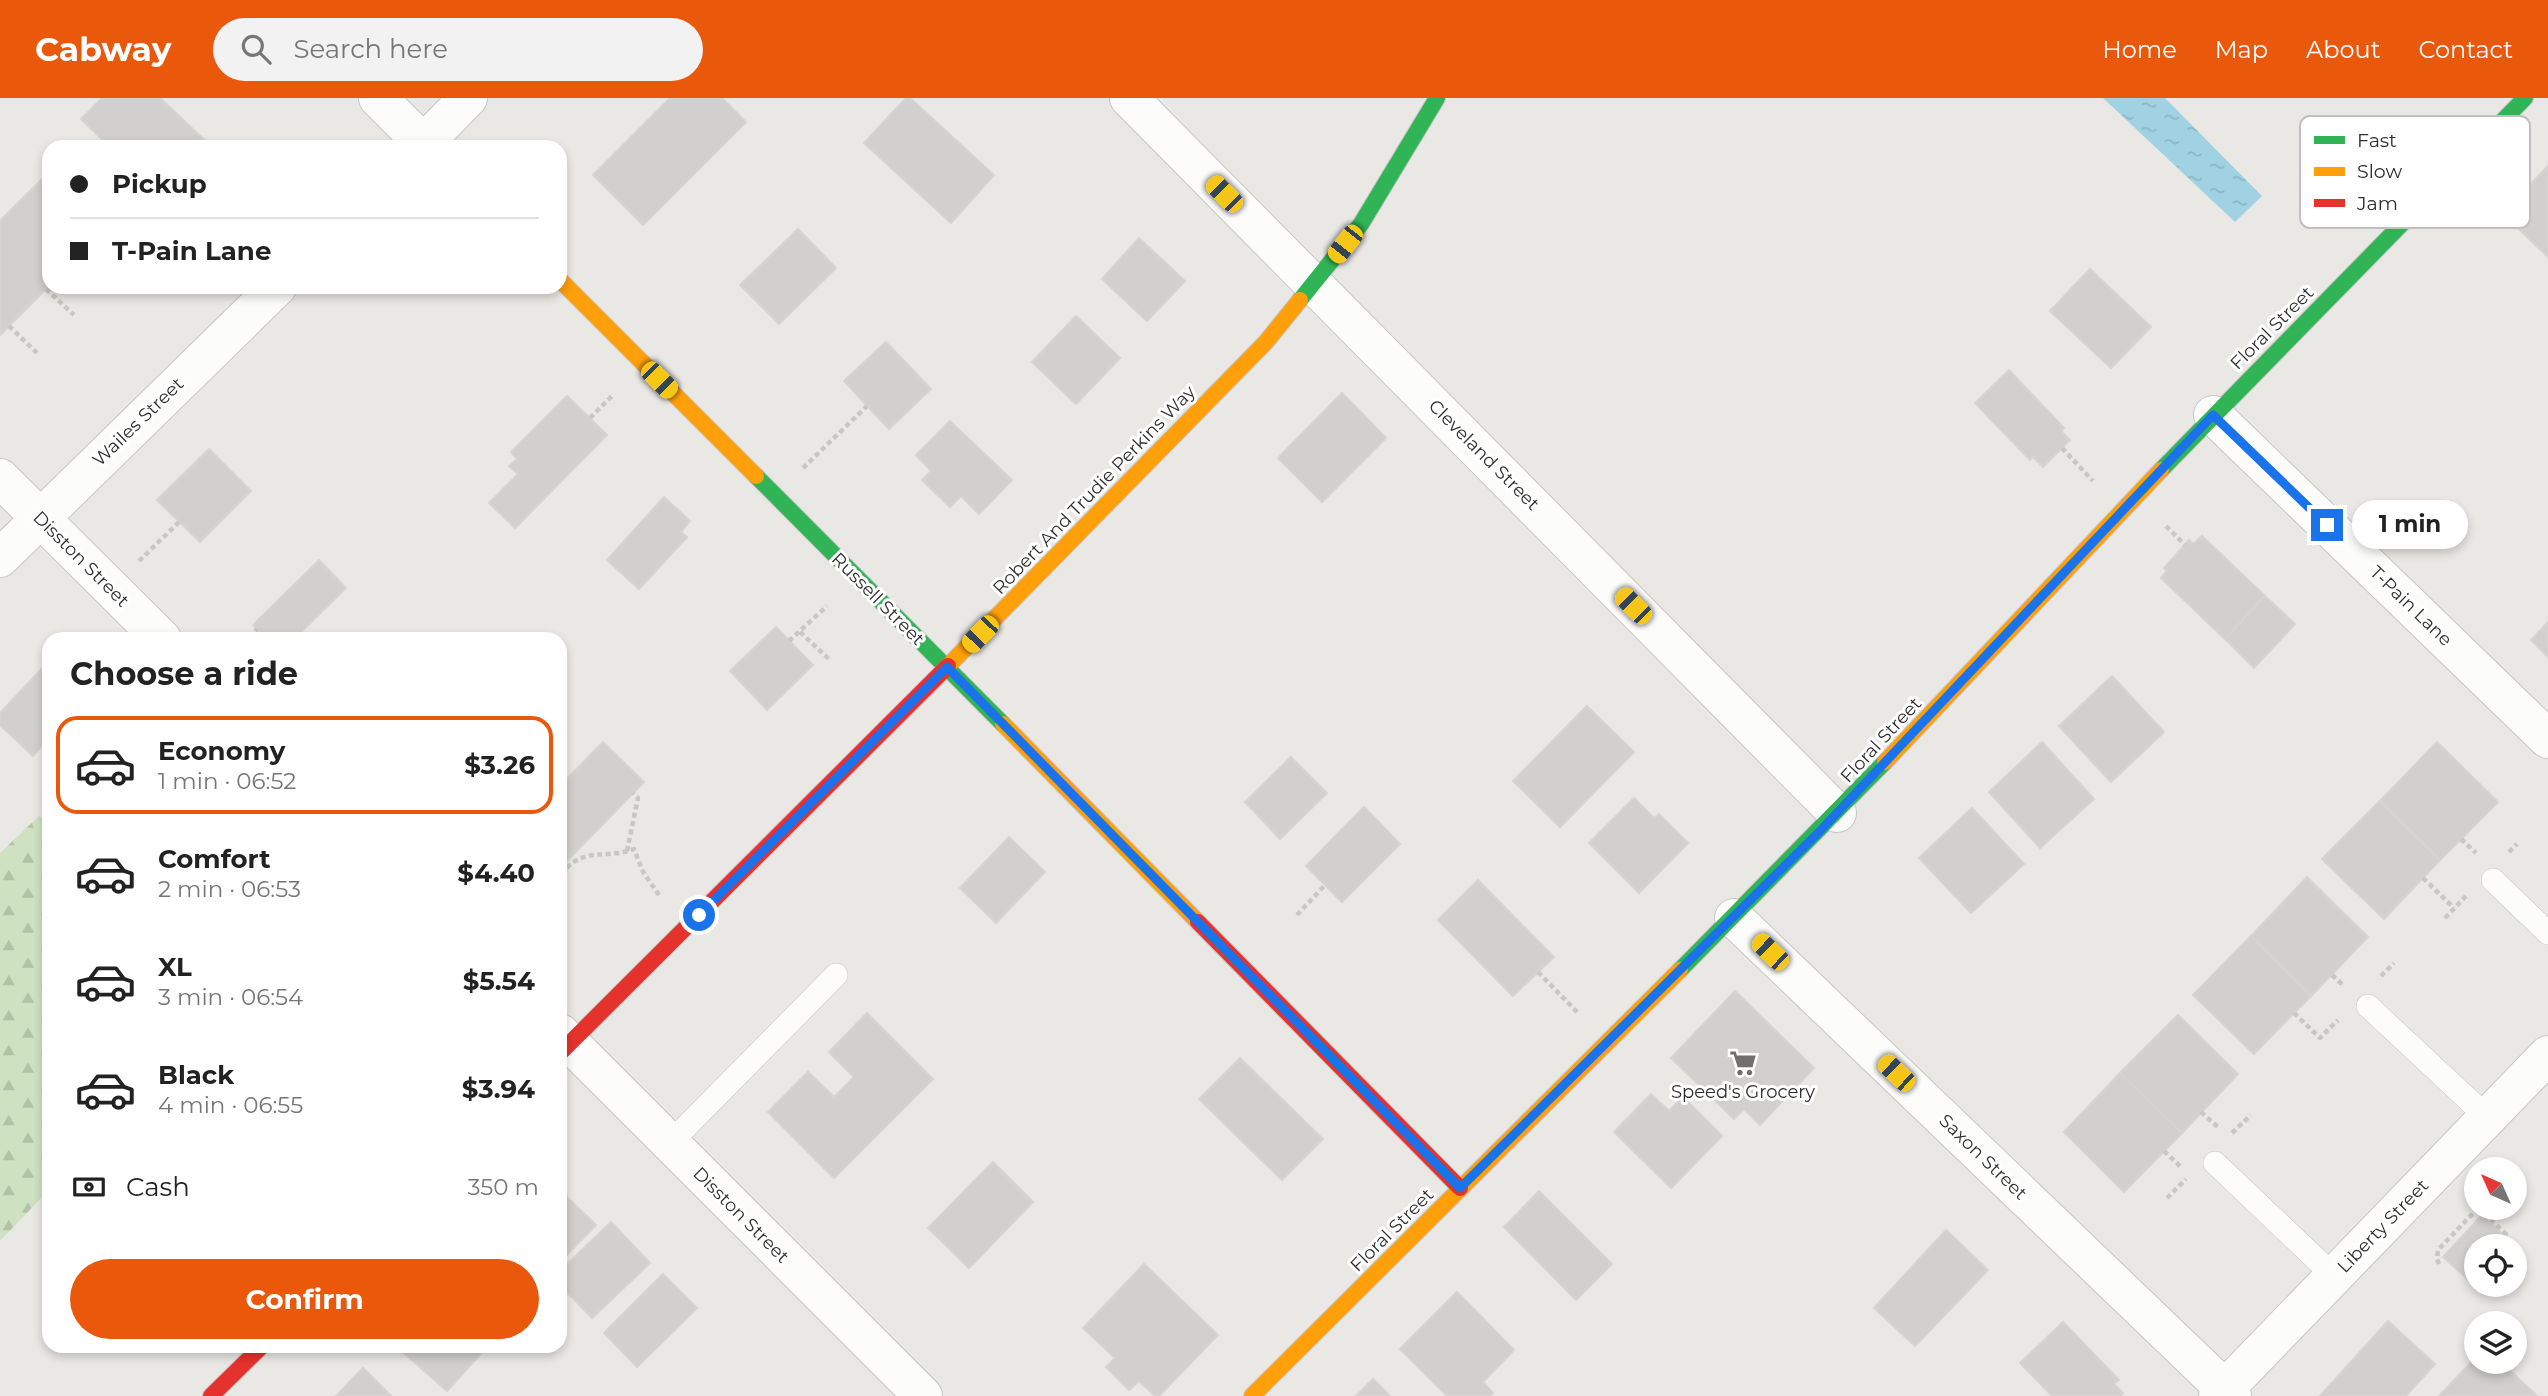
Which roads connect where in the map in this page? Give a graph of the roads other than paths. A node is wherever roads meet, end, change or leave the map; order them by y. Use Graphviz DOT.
graph roads {
  1 [pos="378,98"];
  2 [pos="468,98"];
  3 [pos="1129,98"];
  4 [pos="1437,98"];
  5 [pos="2525,98"];
  6 [pos="2507,116"];
  7 [pos="418,140"];
  8 [pos="430,140"];
  9 [pos="2397,228"];
  10 [pos="1314,284"];
  11 [pos="567,287"];
  12 [pos="270,294"];
  13 [pos="2213,415"];
  14 [pos="0,478"];
  15 [pos="40,518"];
  16 [pos="0,558"];
  17 [pos="155,632"];
  18 [pos="947,667"];
  19 [pos="2548,739"];
  20 [pos="1837,813"];
  21 [pos="2493,880"];
  22 [pos="1734,918"];
  23 [pos="2548,933"];
  24 [pos="836,975"];
  25 [pos="2368,1006"];
  26 [pos="567,1039"];
  27 [pos="567,1047"];
  28 [pos="2548,1055"];
  29 [pos="2488,1118"];
  30 [pos="670,1143"];
  31 [pos="2215,1163"];
  32 [pos="1460,1188"];
  33 [pos="2334,1276"];
  34 [pos="255,1353"];
  35 [pos="2225,1394"];
  36 [pos="211,1396"];
  37 [pos="923,1396"];
  38 [pos="1252,1396"];
  1 -- 7 [label="street"];
  2 -- 8 [label="street"];
  3 -- 10 [label="street, Cleveland Street"];
  4 -- 10 [label="street, Robert And Trudie Perkins Way"];
  5 -- 6 [label="street, Floral Street"];
  9 -- 13 [label="street, Floral Street"];
  10 -- 18 [label="street, Robert And Trudie Perkins Way"];
  10 -- 20 [label="street, Cleveland Street"];
  11 -- 18 [label="street, Russell Street"];
  12 -- 15 [label="street, Wailes Street"];
  13 -- 19 [label="street, T-Pain Lane"];
  13 -- 20 [label="street, Floral Street"];
  14 -- 15 [label="street, Disston Street"];
  15 -- 16 [label="street, Wailes Street"];
  15 -- 17 [label="street, Disston Street"];
  18 -- 26 [label="street, Robert And Trudie Perkins Way"];
  18 -- 32 [label="street, Russell Street"];
  20 -- 22 [label="street, Floral Street"];
  21 -- 23 [label="lane"];
  22 -- 32 [label="street, Floral Street"];
  22 -- 35 [label="street, Saxon Street"];
  24 -- 30 [label="lane"];
  25 -- 29 [label="lane"];
  27 -- 30 [label="street, Disston Street"];
  28 -- 29 [label="street, Liberty Street"];
  29 -- 33 [label="street, Liberty Street"];
  30 -- 37 [label="street, Disston Street"];
  31 -- 33 [label="lane"];
  32 -- 38 [label="street, Floral Street"];
  33 -- 35 [label="street, Liberty Street"];
  34 -- 36 [label="street"];
}
